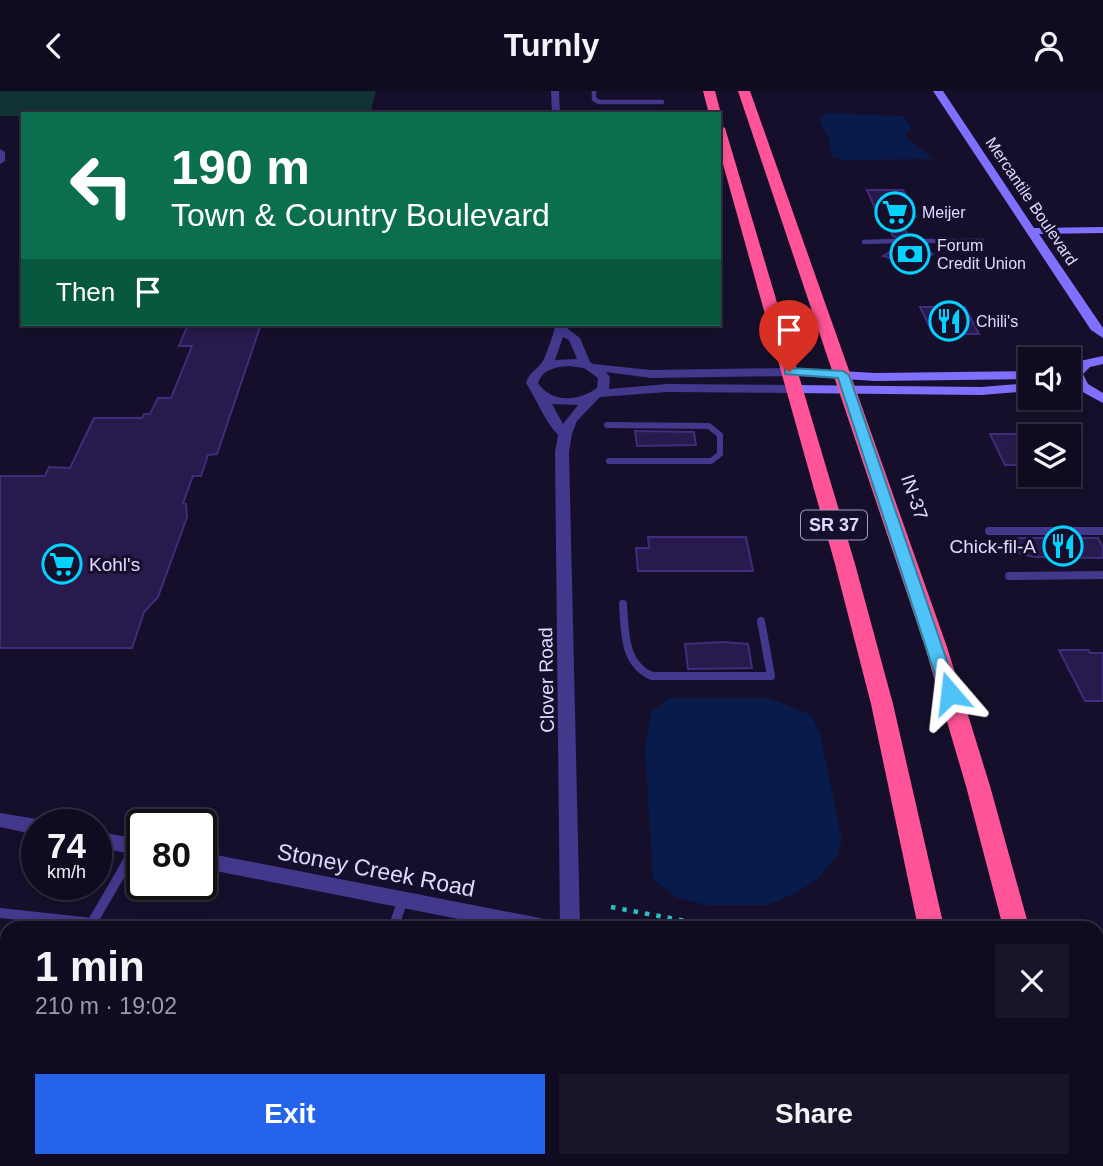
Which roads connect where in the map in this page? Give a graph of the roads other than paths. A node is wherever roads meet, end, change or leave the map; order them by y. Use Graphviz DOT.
graph roads {
  1 [pos="555,91"];
  2 [pos="594,91"];
  3 [pos="709,91"];
  4 [pos="744,91"];
  5 [pos="938,91"];
  6 [pos="662,102"];
  7 [pos="556,112"];
  8 [pos="714,112"];
  9 [pos="721,135"];
  10 [pos="0,152"];
  11 [pos="0,161"];
  12 [pos="1103,230"];
  13 [pos="1031,231"];
  14 [pos="864,241"];
  15 [pos="895,241"];
  16 [pos="911,241"];
  17 [pos="982,241"];
  18 [pos="561,327"];
  19 [pos="1094,349"];
  20 [pos="545,366"];
  21 [pos="589,366"];
  22 [pos="1018,376"];
  23 [pos="792,381"];
  24 [pos="846,382"];
  25 [pos="1018,388"];
  26 [pos="1081,394"];
  27 [pos="596,395"];
  28 [pos="542,396"];
  29 [pos="1100,398"];
  30 [pos="607,425"];
  31 [pos="564,432"];
  32 [pos="609,461"];
  33 [pos="989,531"];
  34 [pos="1103,531"];
  35 [pos="1103,575"];
  36 [pos="1009,576"];
  37 [pos="623,604"];
  38 [pos="761,621"];
  39 [pos="0,820"];
  40 [pos="21,824"];
  41 [pos="217,863"];
  42 [pos="126,869"];
  43 [pos="403,900"];
  44 [pos="0,913"];
  45 [pos="74,921"];
  46 [pos="94,921"];
  47 [pos="395,921"];
  48 [pos="510,921"];
  49 [pos="570,921"];
  50 [pos="930,921"];
  51 [pos="1014,921"];
  1 -- 7 [label="street"];
  2 -- 6 [label="lane"];
  3 -- 8 [label="highway"];
  4 -- 24 [label="highway, IN-37 / SR 37"];
  5 -- 13 [label="street, Mercantile Boulevard"];
  9 -- 23 [label="highway, SR 37"];
  10 -- 11 [label="street"];
  12 -- 13 [label="street"];
  13 -- 19 [label="street, Mercantile Boulevard"];
  14 -- 15 [label="lane"];
  16 -- 17 [label="lane"];
  18 -- 20 [label="street"];
  18 -- 21 [label="street"];
  19 -- 29 [label="street"];
  20 -- 21 [label="street"];
  20 -- 28 [label="street"];
  21 -- 23 [label="street"];
  21 -- 27 [label="street"];
  22 -- 24 [label="street"];
  23 -- 24 [label="street"];
  23 -- 27 [label="street"];
  23 -- 50 [label="highway, SR 37"];
  24 -- 25 [label="street"];
  24 -- 51 [label="highway, IN-37 / SR 37"];
  26 -- 29 [label="street"];
  27 -- 28 [label="street"];
  27 -- 31 [label="street"];
  28 -- 31 [label="street"];
  30 -- 32 [label="lane"];
  31 -- 49 [label="street, Clover Road"];
  33 -- 34 [label="lane"];
  35 -- 36 [label="lane"];
  37 -- 38 [label="lane"];
  39 -- 40 [label="street"];
  41 -- 43 [label="street, Stoney Creek Road"];
  42 -- 46 [label="lane"];
  43 -- 47 [label="lane"];
  43 -- 48 [label="street, Stoney Creek Road"];
  44 -- 45 [label="lane"];
}
